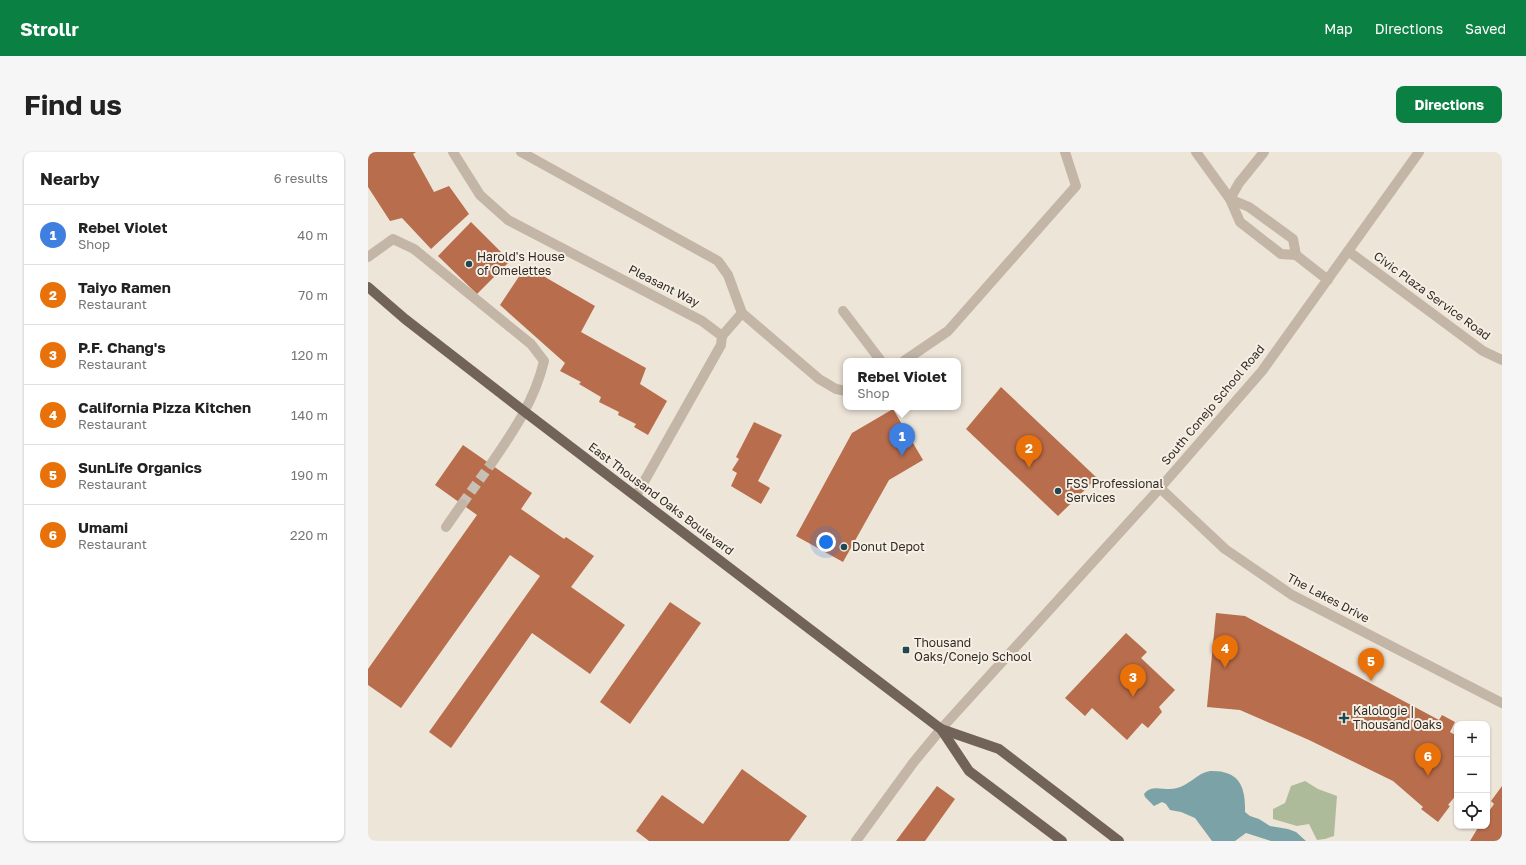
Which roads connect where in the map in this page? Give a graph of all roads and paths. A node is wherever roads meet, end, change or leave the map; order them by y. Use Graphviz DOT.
graph roads {
  1 [pos="453,152"];
  2 [pos="521,152"];
  3 [pos="1065,152"];
  4 [pos="1196,152"];
  5 [pos="1264,152"];
  6 [pos="1419,152"];
  7 [pos="1230,199"];
  8 [pos="1348,251"];
  9 [pos="1296,255"];
  10 [pos="368,257"];
  11 [pos="1328,280"];
  12 [pos="368,287"];
  13 [pos="843,311"];
  14 [pos="742,313"];
  15 [pos="722,336"];
  16 [pos="879,358"];
  17 [pos="908,358"];
  18 [pos="1502,360"];
  19 [pos="843,390"];
  20 [pos="525,412"];
  21 [pos="491,464"];
  22 [pos="1160,488"];
  23 [pos="636,496"];
  24 [pos="462,504"];
  25 [pos="446,527"];
  26 [pos="1502,703"];
  27 [pos="941,728"];
  28 [pos="856,841"];
  29 [pos="1062,841"];
  30 [pos="1120,841"];
  1 -- 15 [label="street, Pleasant Way"];
  2 -- 14 [label="street"];
  3 -- 17 [label="street"];
  4 -- 7 [label="street"];
  5 -- 7 [label="street"];
  6 -- 8 [label="street, South Conejo School Road"];
  7 -- 9 [label="street"];
  7 -- 9 [label="street"];
  8 -- 11 [label="street, South Conejo School Road"];
  8 -- 18 [label="street, Civic Plaza Service Road"];
  9 -- 11 [label="street"];
  10 -- 20 [label="street"];
  11 -- 22 [label="street, South Conejo School Road"];
  12 -- 20 [label="main road, East Thousand Oaks Boulevard"];
  13 -- 16 [label="street"];
  14 -- 15 [label="street"];
  14 -- 19 [label="street"];
  15 -- 23 [label="street"];
  20 -- 21 [label="street"];
  20 -- 23 [label="main road, East Thousand Oaks Boulevard"];
  22 -- 26 [label="street, The Lakes Drive"];
  22 -- 27 [label="street, South Conejo School Road"];
  23 -- 27 [label="main road, East Thousand Oaks Boulevard"];
  24 -- 25 [label="street"];
  27 -- 28 [label="street, South Conejo School Road"];
  27 -- 29 [label="main road, East Thousand Oaks Boulevard"];
  27 -- 30 [label="main road, East Thousand Oaks Boulevard"];
}
